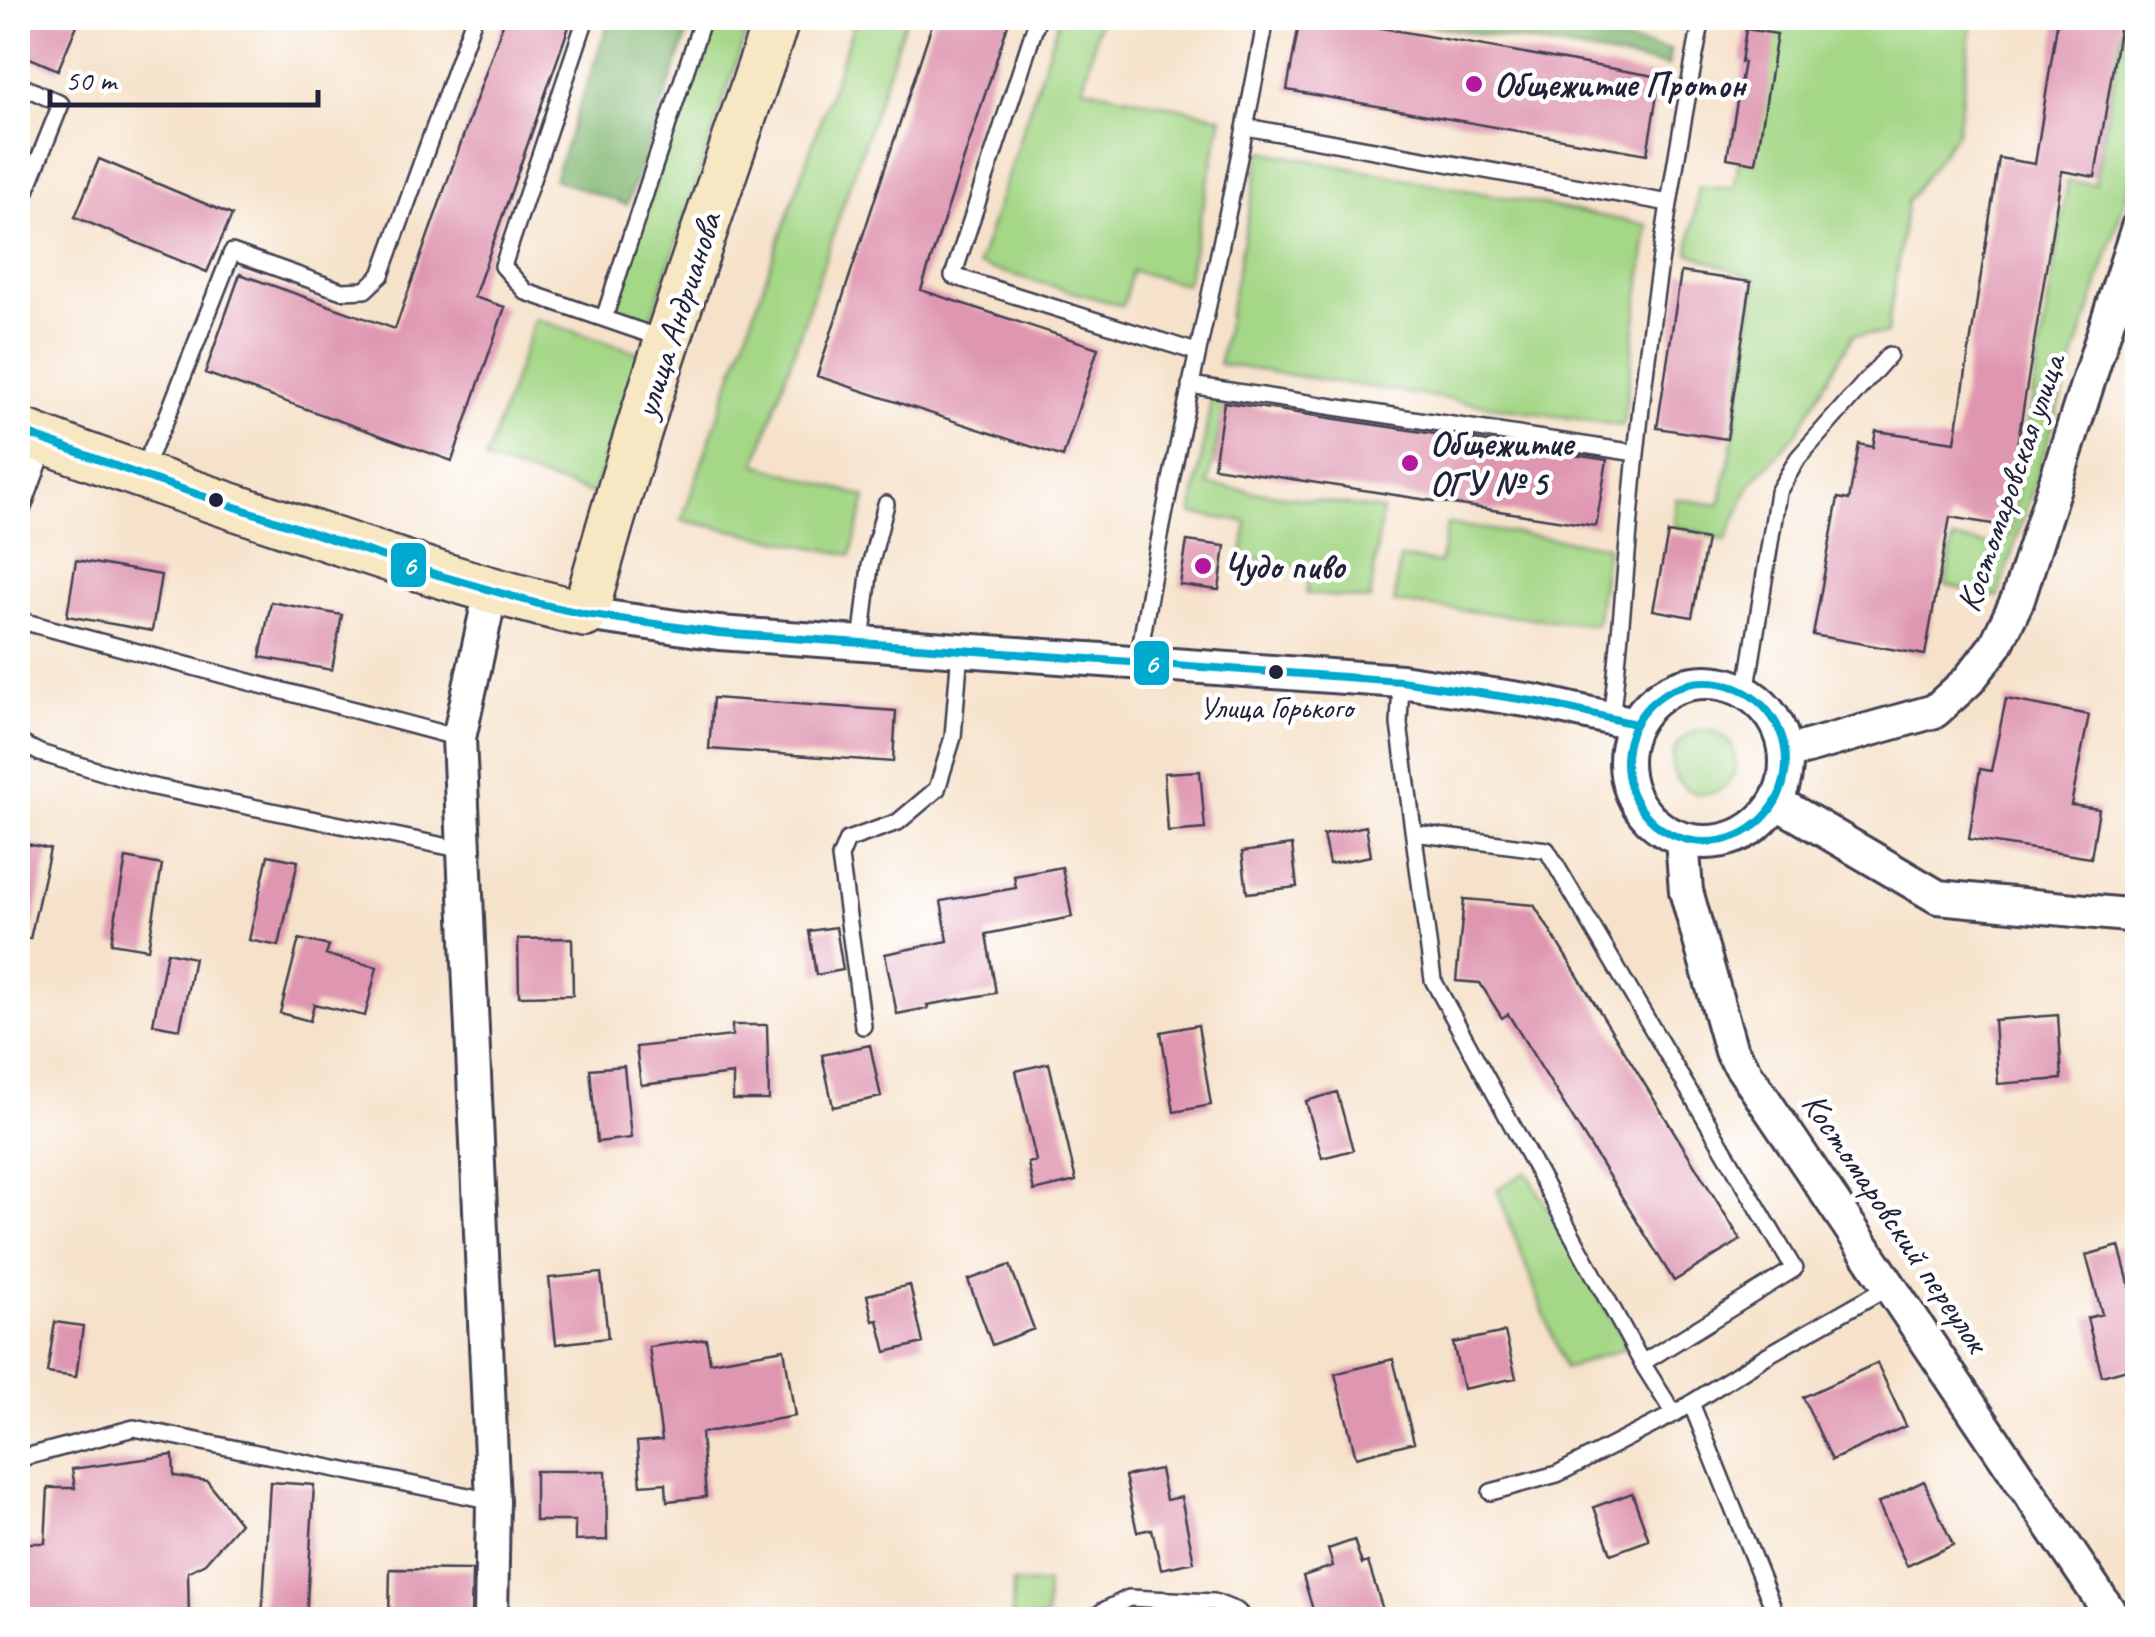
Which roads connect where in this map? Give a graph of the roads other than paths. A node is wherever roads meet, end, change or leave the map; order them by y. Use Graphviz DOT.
graph roads {
  1 [pos="474,18"];
  2 [pos="586,18"];
  3 [pos="703,18"];
  4 [pos="777,18"];
  5 [pos="1038,18"];
  6 [pos="1266,18"];
  7 [pos="1702,18"];
  8 [pos="18,84"];
  9 [pos="1246,127"];
  10 [pos="1669,203"];
  11 [pos="18,211"];
  12 [pos="2138,228"];
  13 [pos="604,318"];
  14 [pos="668,340"];
  15 [pos="1196,352"];
  16 [pos="1889,355"];
  17 [pos="1190,385"];
  18 [pos="32,436"];
  19 [pos="1636,453"];
  20 [pos="140,475"];
  21 [pos="886,504"];
  22 [pos="18,521"];
  23 [pos="490,591"];
  24 [pos="585,614"];
  25 [pos="18,620"];
  26 [pos="860,643"];
  27 [pos="960,650"];
  28 [pos="1138,662"];
  29 [pos="1402,681"];
  30 [pos="1746,694"];
  31 [pos="1623,722"];
  32 [pos="459,738"];
  33 [pos="18,742"];
  34 [pos="1786,754"];
  35 [pos="1776,802"];
  36 [pos="1414,833"];
  37 [pos="1682,840"];
  38 [pos="464,850"];
  39 [pos="2138,916"];
  40 [pos="863,1026"];
  41 [pos="1891,1285"];
  42 [pos="1642,1362"];
  43 [pos="1691,1403"];
  44 [pos="1674,1414"];
  45 [pos="18,1458"];
  46 [pos="1491,1492"];
  47 [pos="493,1502"];
  48 [pos="491,1620"];
  49 [pos="1096,1620"];
  50 [pos="1246,1620"];
  51 [pos="1778,1620"];
  52 [pos="2116,1620"];
  1 -- 20 [label="lane"];
  2 -- 13 [label="lane"];
  3 -- 13 [label="lane"];
  4 -- 14 [label="street, улица Андрианова"];
  5 -- 15 [label="lane"];
  6 -- 9 [label="lane"];
  7 -- 10 [label="lane"];
  8 -- 11 [label="lane"];
  9 -- 10 [label="lane"];
  9 -- 15 [label="lane"];
  10 -- 19 [label="lane"];
  12 -- 34 [label="street, Костомаровская улица"];
  13 -- 14 [label="lane"];
  14 -- 24 [label="street, улица Андрианова"];
  15 -- 17 [label="lane"];
  16 -- 30 [label="lane"];
  17 -- 19 [label="lane"];
  17 -- 28 [label="lane"];
  18 -- 20 [label="street"];
  18 -- 22 [label="lane"];
  19 -- 31 [label="lane"];
  20 -- 23 [label="street"];
  21 -- 26 [label="lane"];
  23 -- 24 [label="street"];
  23 -- 32 [label="street"];
  24 -- 26 [label="street"];
  25 -- 32 [label="lane"];
  26 -- 27 [label="street"];
  27 -- 28 [label="street"];
  27 -- 40 [label="lane"];
  28 -- 29 [label="street"];
  29 -- 31 [label="street"];
  29 -- 36 [label="lane"];
  30 -- 31 [label="street"];
  30 -- 34 [label="street"];
  31 -- 37 [label="street"];
  32 -- 38 [label="street"];
  33 -- 38 [label="lane"];
  34 -- 35 [label="street"];
  35 -- 37 [label="street"];
  35 -- 39 [label="street"];
  36 -- 42 [label="lane"];
  36 -- 42 [label="lane"];
  37 -- 41 [label="street, Костомаровский переулок"];
  38 -- 47 [label="street"];
  41 -- 43 [label="lane"];
  41 -- 52 [label="street, Костомаровский переулок"];
  42 -- 44 [label="lane"];
  43 -- 44 [label="lane"];
  43 -- 51 [label="lane"];
  44 -- 46 [label="lane"];
  45 -- 47 [label="lane"];
  47 -- 48 [label="street"];
  49 -- 50 [label="lane"];
}
